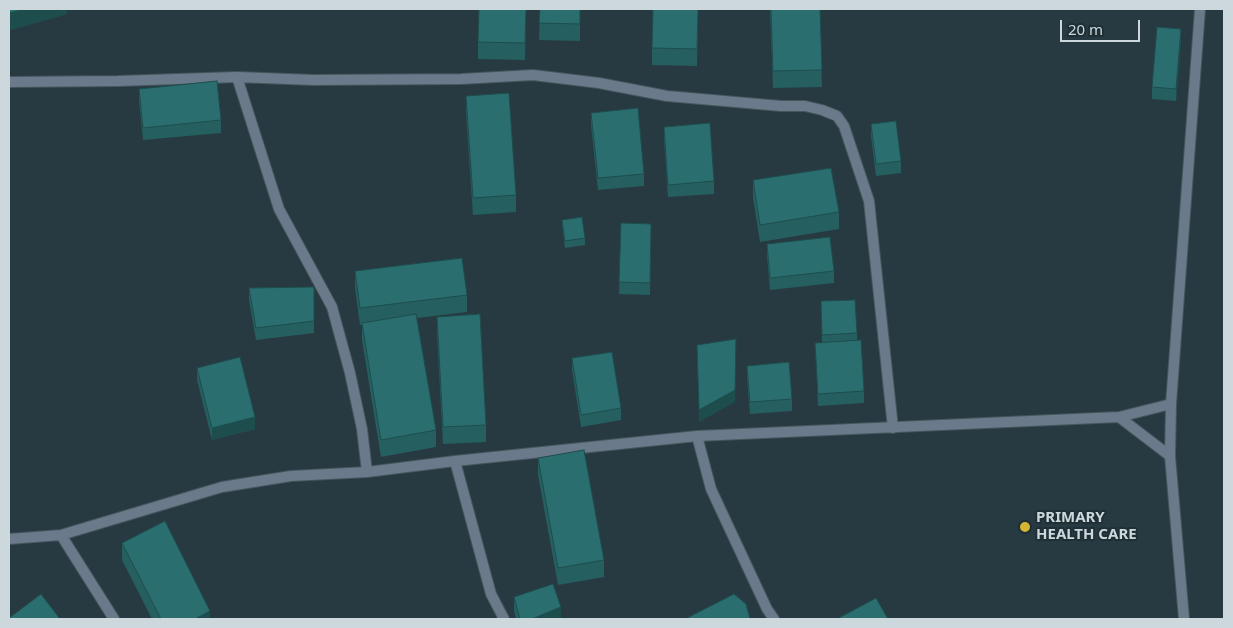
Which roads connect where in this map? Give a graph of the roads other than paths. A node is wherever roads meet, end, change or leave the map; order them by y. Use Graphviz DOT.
graph roads {
  1 [pos="1200,9"];
  2 [pos="237,77"];
  3 [pos="9,82"];
  4 [pos="1171,404"];
  5 [pos="1119,417"];
  6 [pos="893,428"];
  7 [pos="697,436"];
  8 [pos="1170,456"];
  9 [pos="455,462"];
  10 [pos="367,472"];
  11 [pos="61,535"];
  12 [pos="9,539"];
  13 [pos="114,619"];
  14 [pos="504,619"];
  15 [pos="774,619"];
  16 [pos="1184,619"];
  1 -- 4 [label="street"];
  2 -- 3 [label="street"];
  2 -- 6 [label="street"];
  2 -- 10 [label="street"];
  4 -- 5 [label="street"];
  4 -- 8 [label="street"];
  5 -- 6 [label="street"];
  5 -- 8 [label="street"];
  6 -- 7 [label="street"];
  7 -- 9 [label="street"];
  7 -- 15 [label="street"];
  8 -- 16 [label="street"];
  9 -- 10 [label="street"];
  9 -- 14 [label="street"];
  10 -- 11 [label="street"];
  11 -- 12 [label="street"];
  11 -- 13 [label="street"];
}
